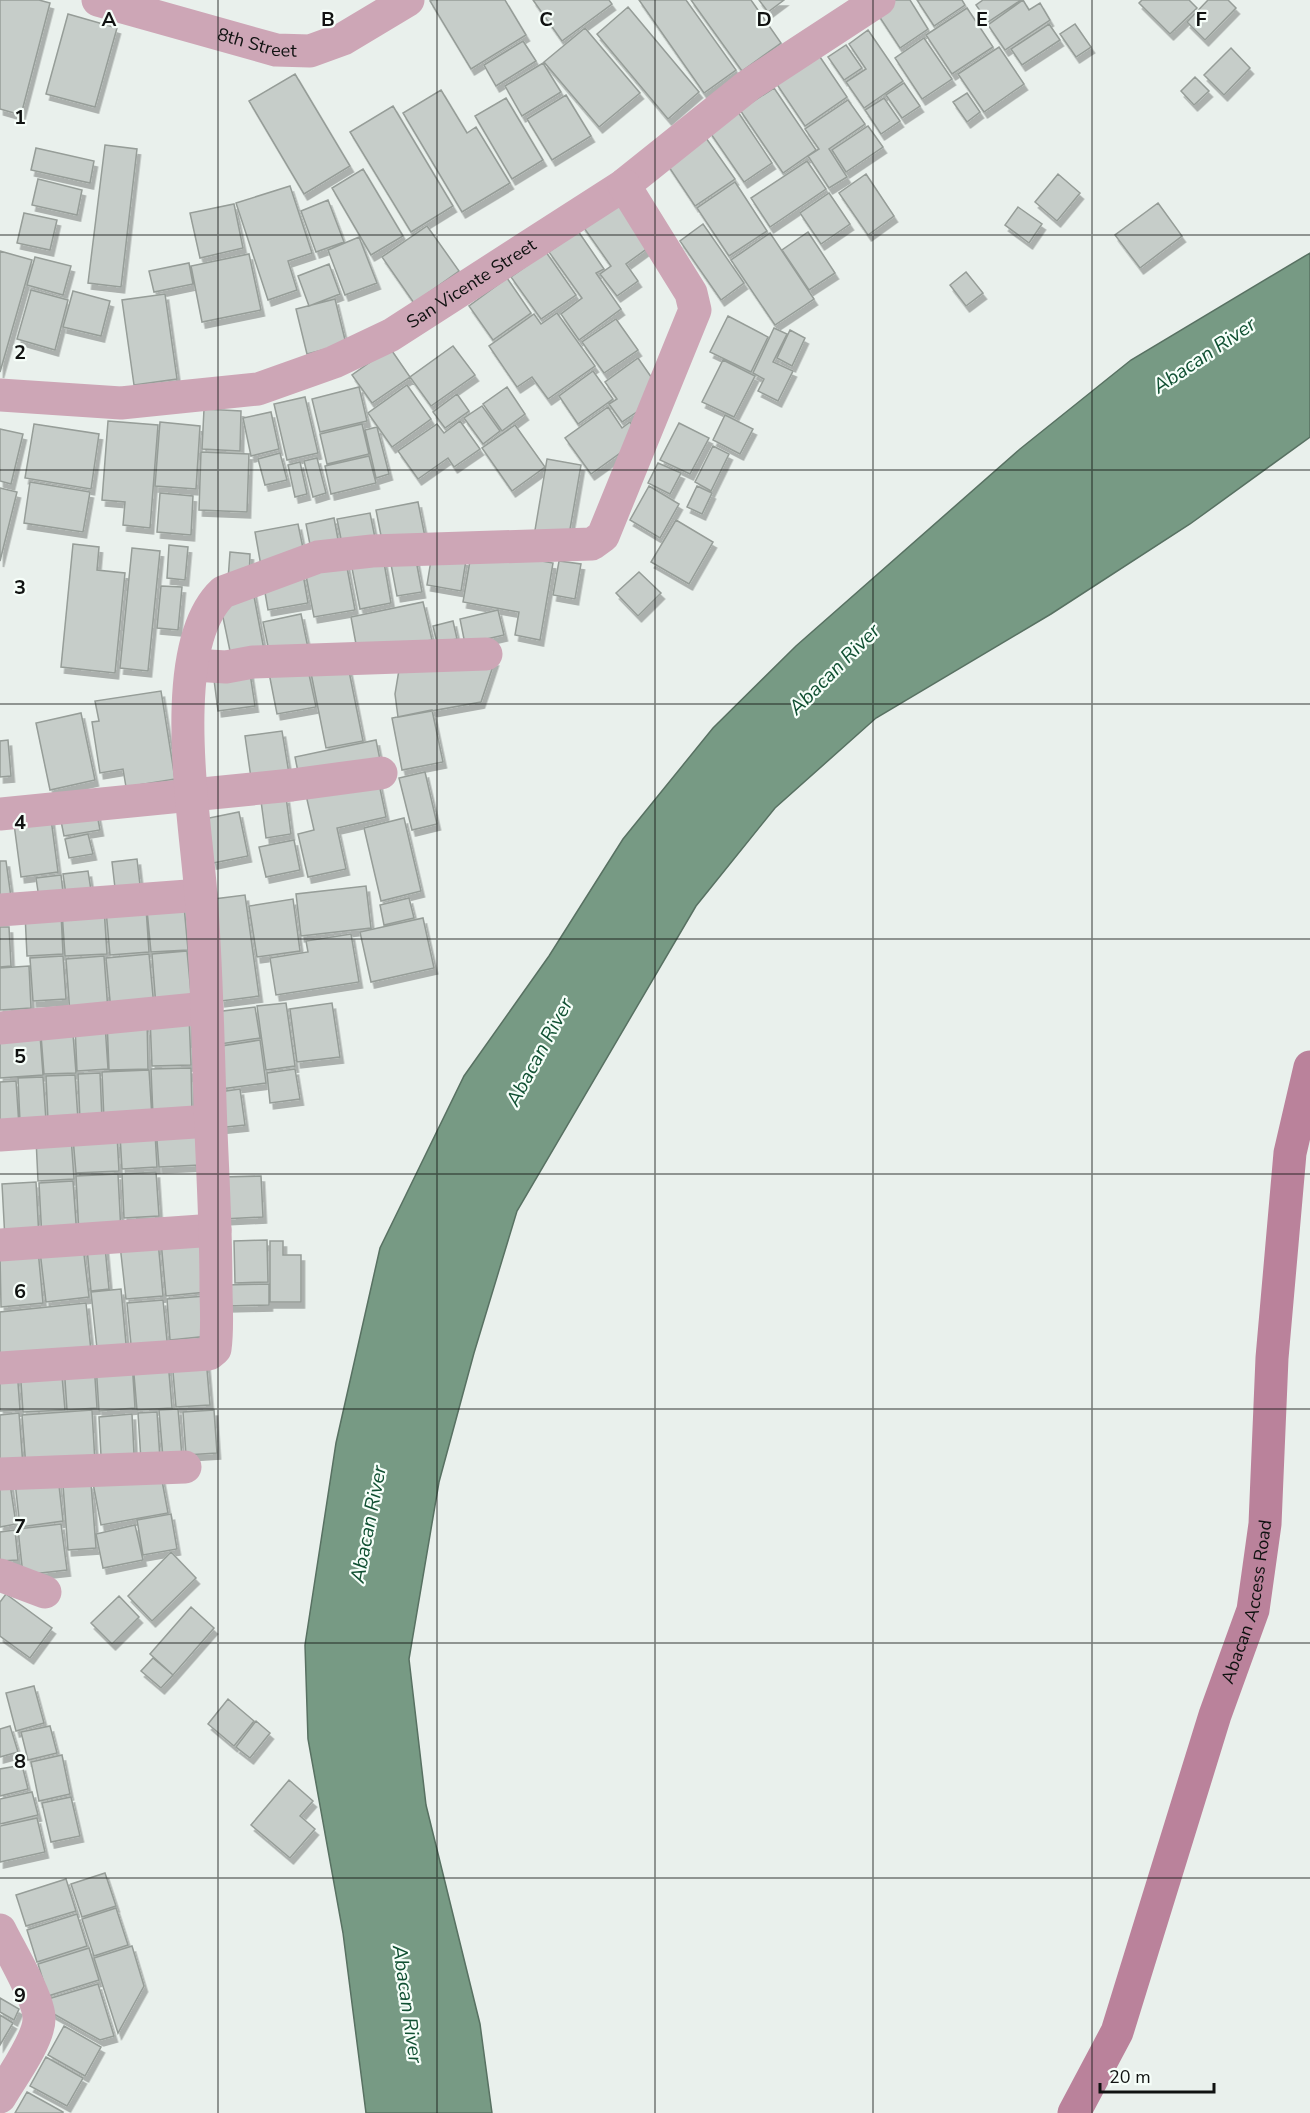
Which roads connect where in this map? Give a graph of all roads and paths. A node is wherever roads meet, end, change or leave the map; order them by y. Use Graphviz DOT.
graph roads {
  1 [pos="98,0"];
  2 [pos="408,0"];
  3 [pos="879,0"];
  4 [pos="137,4"];
  5 [pos="624,185"];
  6 [pos="0,395"];
  7 [pos="486,654"];
  8 [pos="193,665"];
  9 [pos="381,773"];
  10 [pos="189,796"];
  11 [pos="0,814"];
  12 [pos="201,895"];
  13 [pos="0,910"];
  14 [pos="207,1008"];
  15 [pos="0,1028"];
  16 [pos="1310,1067"];
  17 [pos="210,1121"];
  18 [pos="0,1135"];
  19 [pos="215,1230"];
  20 [pos="0,1245"];
  21 [pos="0,1368"];
  22 [pos="184,1467"];
  23 [pos="0,1474"];
  24 [pos="0,1575"];
  25 [pos="45,1592"];
  26 [pos="0,1930"];
  27 [pos="0,2097"];
  28 [pos="1074,2113"];
  1 -- 4 [label="street, 8th Street"];
  2 -- 4 [label="street, 8th Street"];
  3 -- 5 [label="street, San Vicente Street"];
  5 -- 6 [label="street, San Vicente Street"];
  5 -- 8 [label="street"];
  7 -- 8 [label="street"];
  8 -- 10 [label="street"];
  9 -- 10 [label="street"];
  10 -- 11 [label="street"];
  10 -- 12 [label="street"];
  12 -- 13 [label="street"];
  12 -- 14 [label="street"];
  14 -- 15 [label="street"];
  14 -- 17 [label="street"];
  16 -- 28 [label="street, Abacan Access Road"];
  17 -- 18 [label="street"];
  17 -- 19 [label="street"];
  19 -- 20 [label="street"];
  19 -- 21 [label="street"];
  22 -- 23 [label="street"];
  24 -- 25 [label="street"];
  26 -- 27 [label="street"];
}
